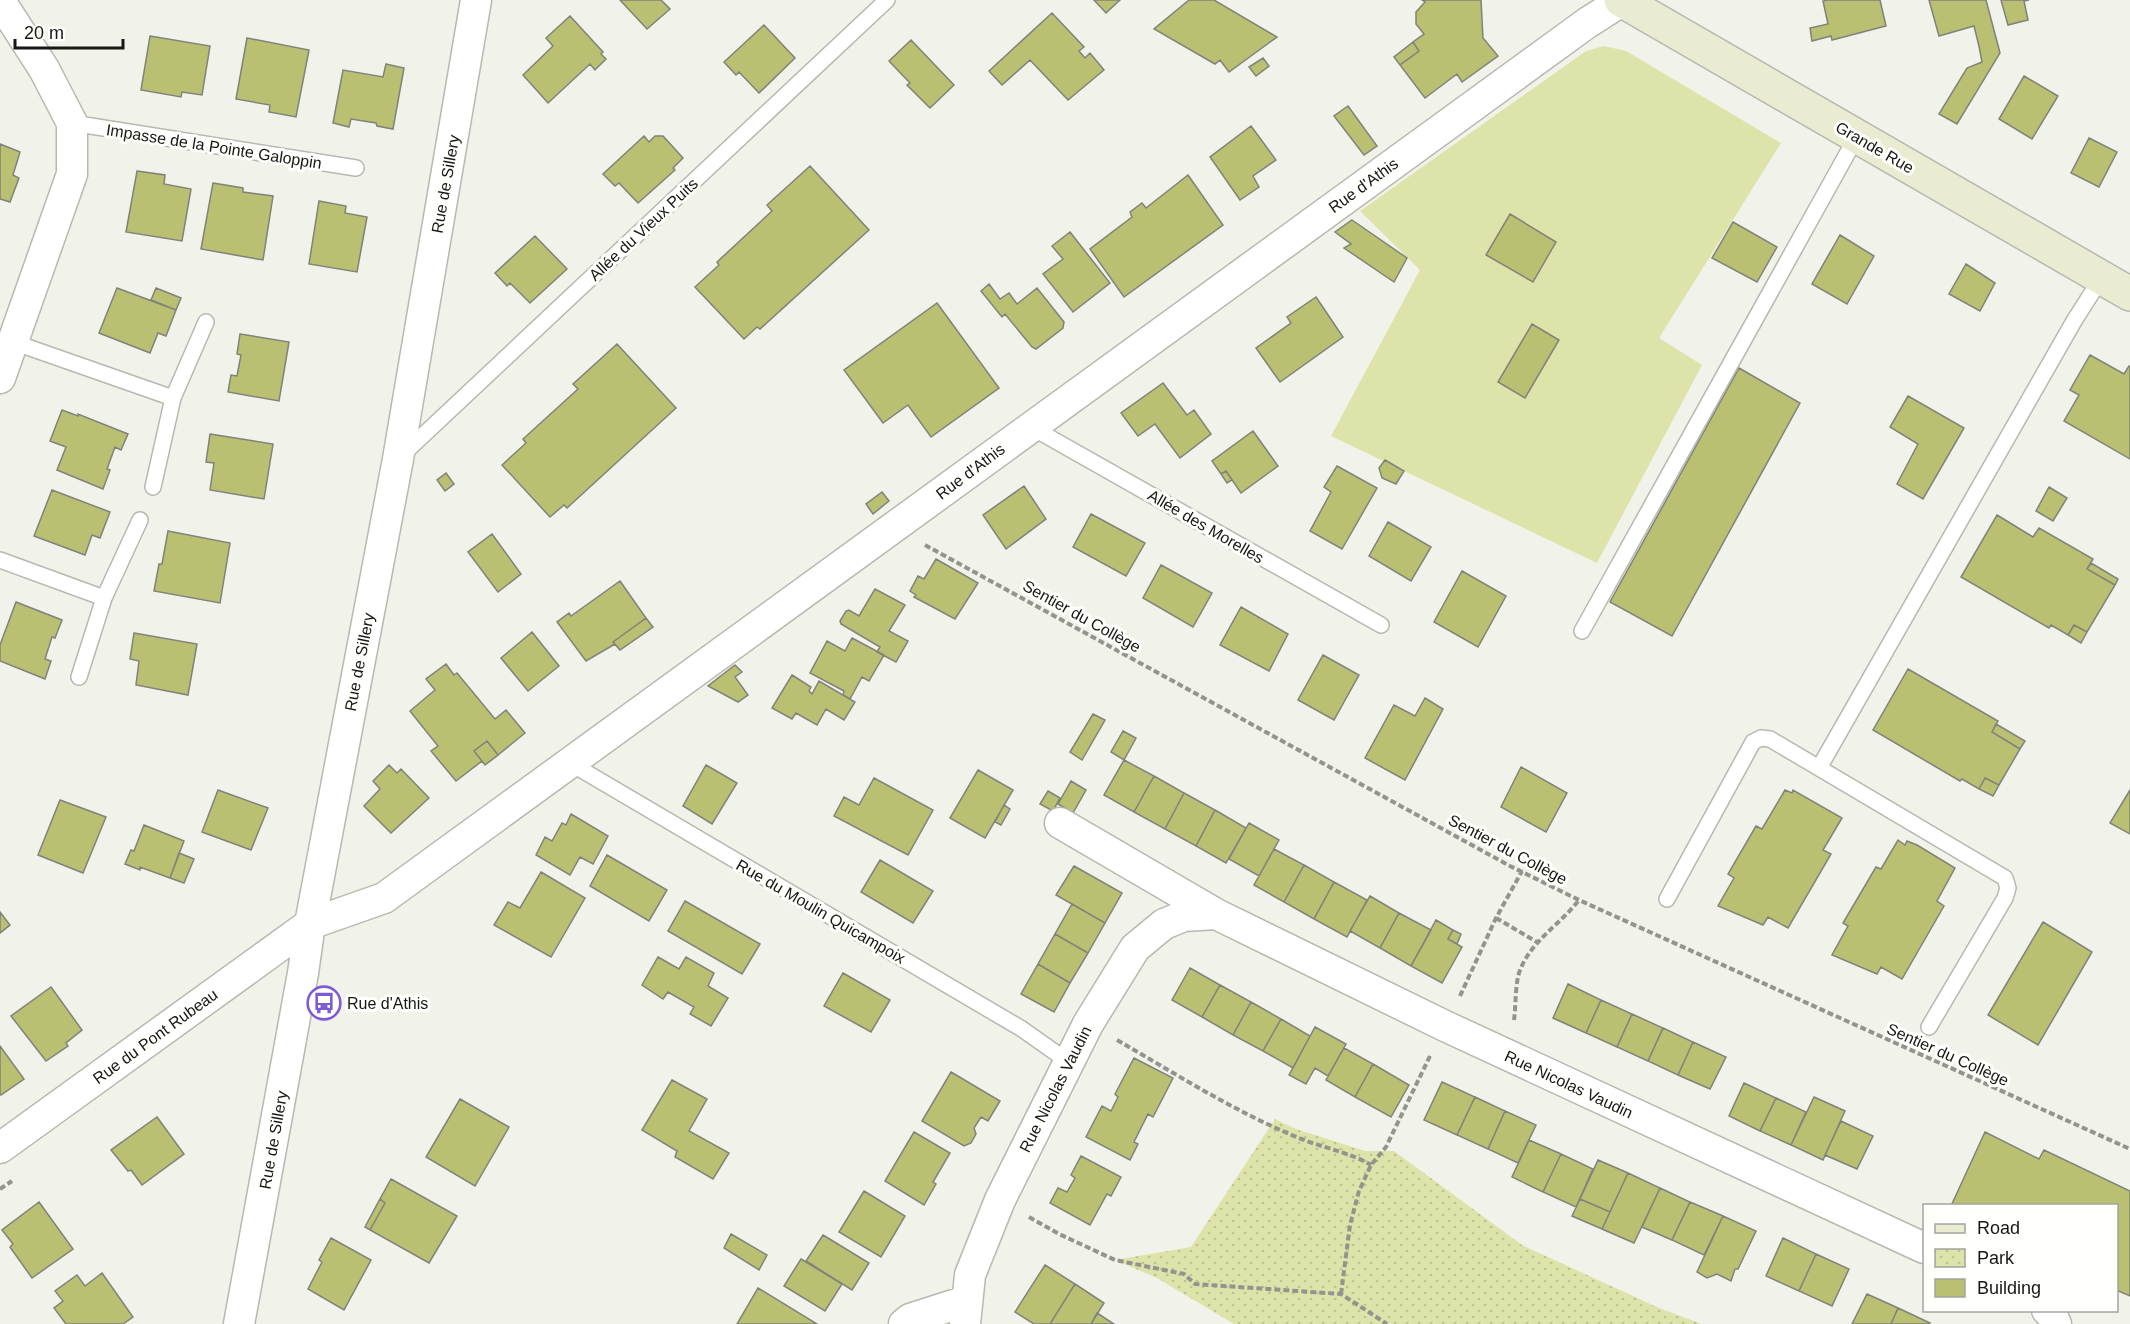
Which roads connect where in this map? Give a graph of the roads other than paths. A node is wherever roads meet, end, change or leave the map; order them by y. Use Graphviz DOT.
graph roads {
  1 [pos="476,0"];
  2 [pos="887,0"];
  3 [pos="1622,0"];
  4 [pos="0,1"];
  5 [pos="72,123"];
  6 [pos="1857,136"];
  7 [pos="356,168"];
  8 [pos="2102,277"];
  9 [pos="2130,294"];
  10 [pos="206,322"];
  11 [pos="13,342"];
  12 [pos="0,378"];
  13 [pos="173,398"];
  14 [pos="1031,427"];
  15 [pos="398,459"];
  16 [pos="153,487"];
  17 [pos="140,520"];
  18 [pos="0,560"];
  19 [pos="104,598"];
  20 [pos="1381,625"];
  21 [pos="1582,631"];
  22 [pos="79,677"];
  23 [pos="570,763"];
  24 [pos="1819,768"];
  25 [pos="1060,823"];
  26 [pos="1667,899"];
  27 [pos="1216,914"];
  28 [pos="310,924"];
  29 [pos="1929,1027"];
  30 [pos="1070,1063"];
  31 [pos="0,1148"];
  32 [pos="1923,1248"];
  33 [pos="965,1313"];
  34 [pos="239,1324"];
  35 [pos="904,1324"];
  1 -- 15 [label="street, Rue de Sillery"];
  2 -- 15 [label="lane, Allée du Vieux Puits"];
  3 -- 6 [label="main road, Grande Rue"];
  3 -- 14 [label="street, Rue d'Athis"];
  4 -- 5 [label="street"];
  5 -- 7 [label="lane, Impasse de la Pointe Galoppin"];
  5 -- 11 [label="street"];
  6 -- 8 [label="main road, Grande Rue"];
  6 -- 21 [label="lane"];
  8 -- 9 [label="main road, Grande Rue"];
  8 -- 24 [label="lane"];
  10 -- 13 [label="lane"];
  11 -- 12 [label="street"];
  11 -- 13 [label="lane"];
  13 -- 16 [label="lane"];
  14 -- 20 [label="lane, Allée des Morelles"];
  14 -- 23 [label="street, Rue d'Athis"];
  15 -- 28 [label="street, Rue de Sillery"];
  17 -- 19 [label="lane"];
  18 -- 19 [label="lane"];
  19 -- 22 [label="lane"];
  23 -- 28 [label="street, Rue d'Athis"];
  23 -- 30 [label="lane, Rue du Moulin Quicampoix"];
  24 -- 26 [label="lane"];
  24 -- 29 [label="lane"];
  25 -- 27 [label="street, Rue Nicolas Vaudin"];
  27 -- 30 [label="street, Rue Nicolas Vaudin"];
  27 -- 32 [label="street, Rue Nicolas Vaudin"];
  28 -- 31 [label="street, Rue du Pont Rubeau"];
  28 -- 34 [label="street, Rue de Sillery"];
  30 -- 33 [label="street, Rue Nicolas Vaudin"];
  33 -- 35 [label="street"];
}
